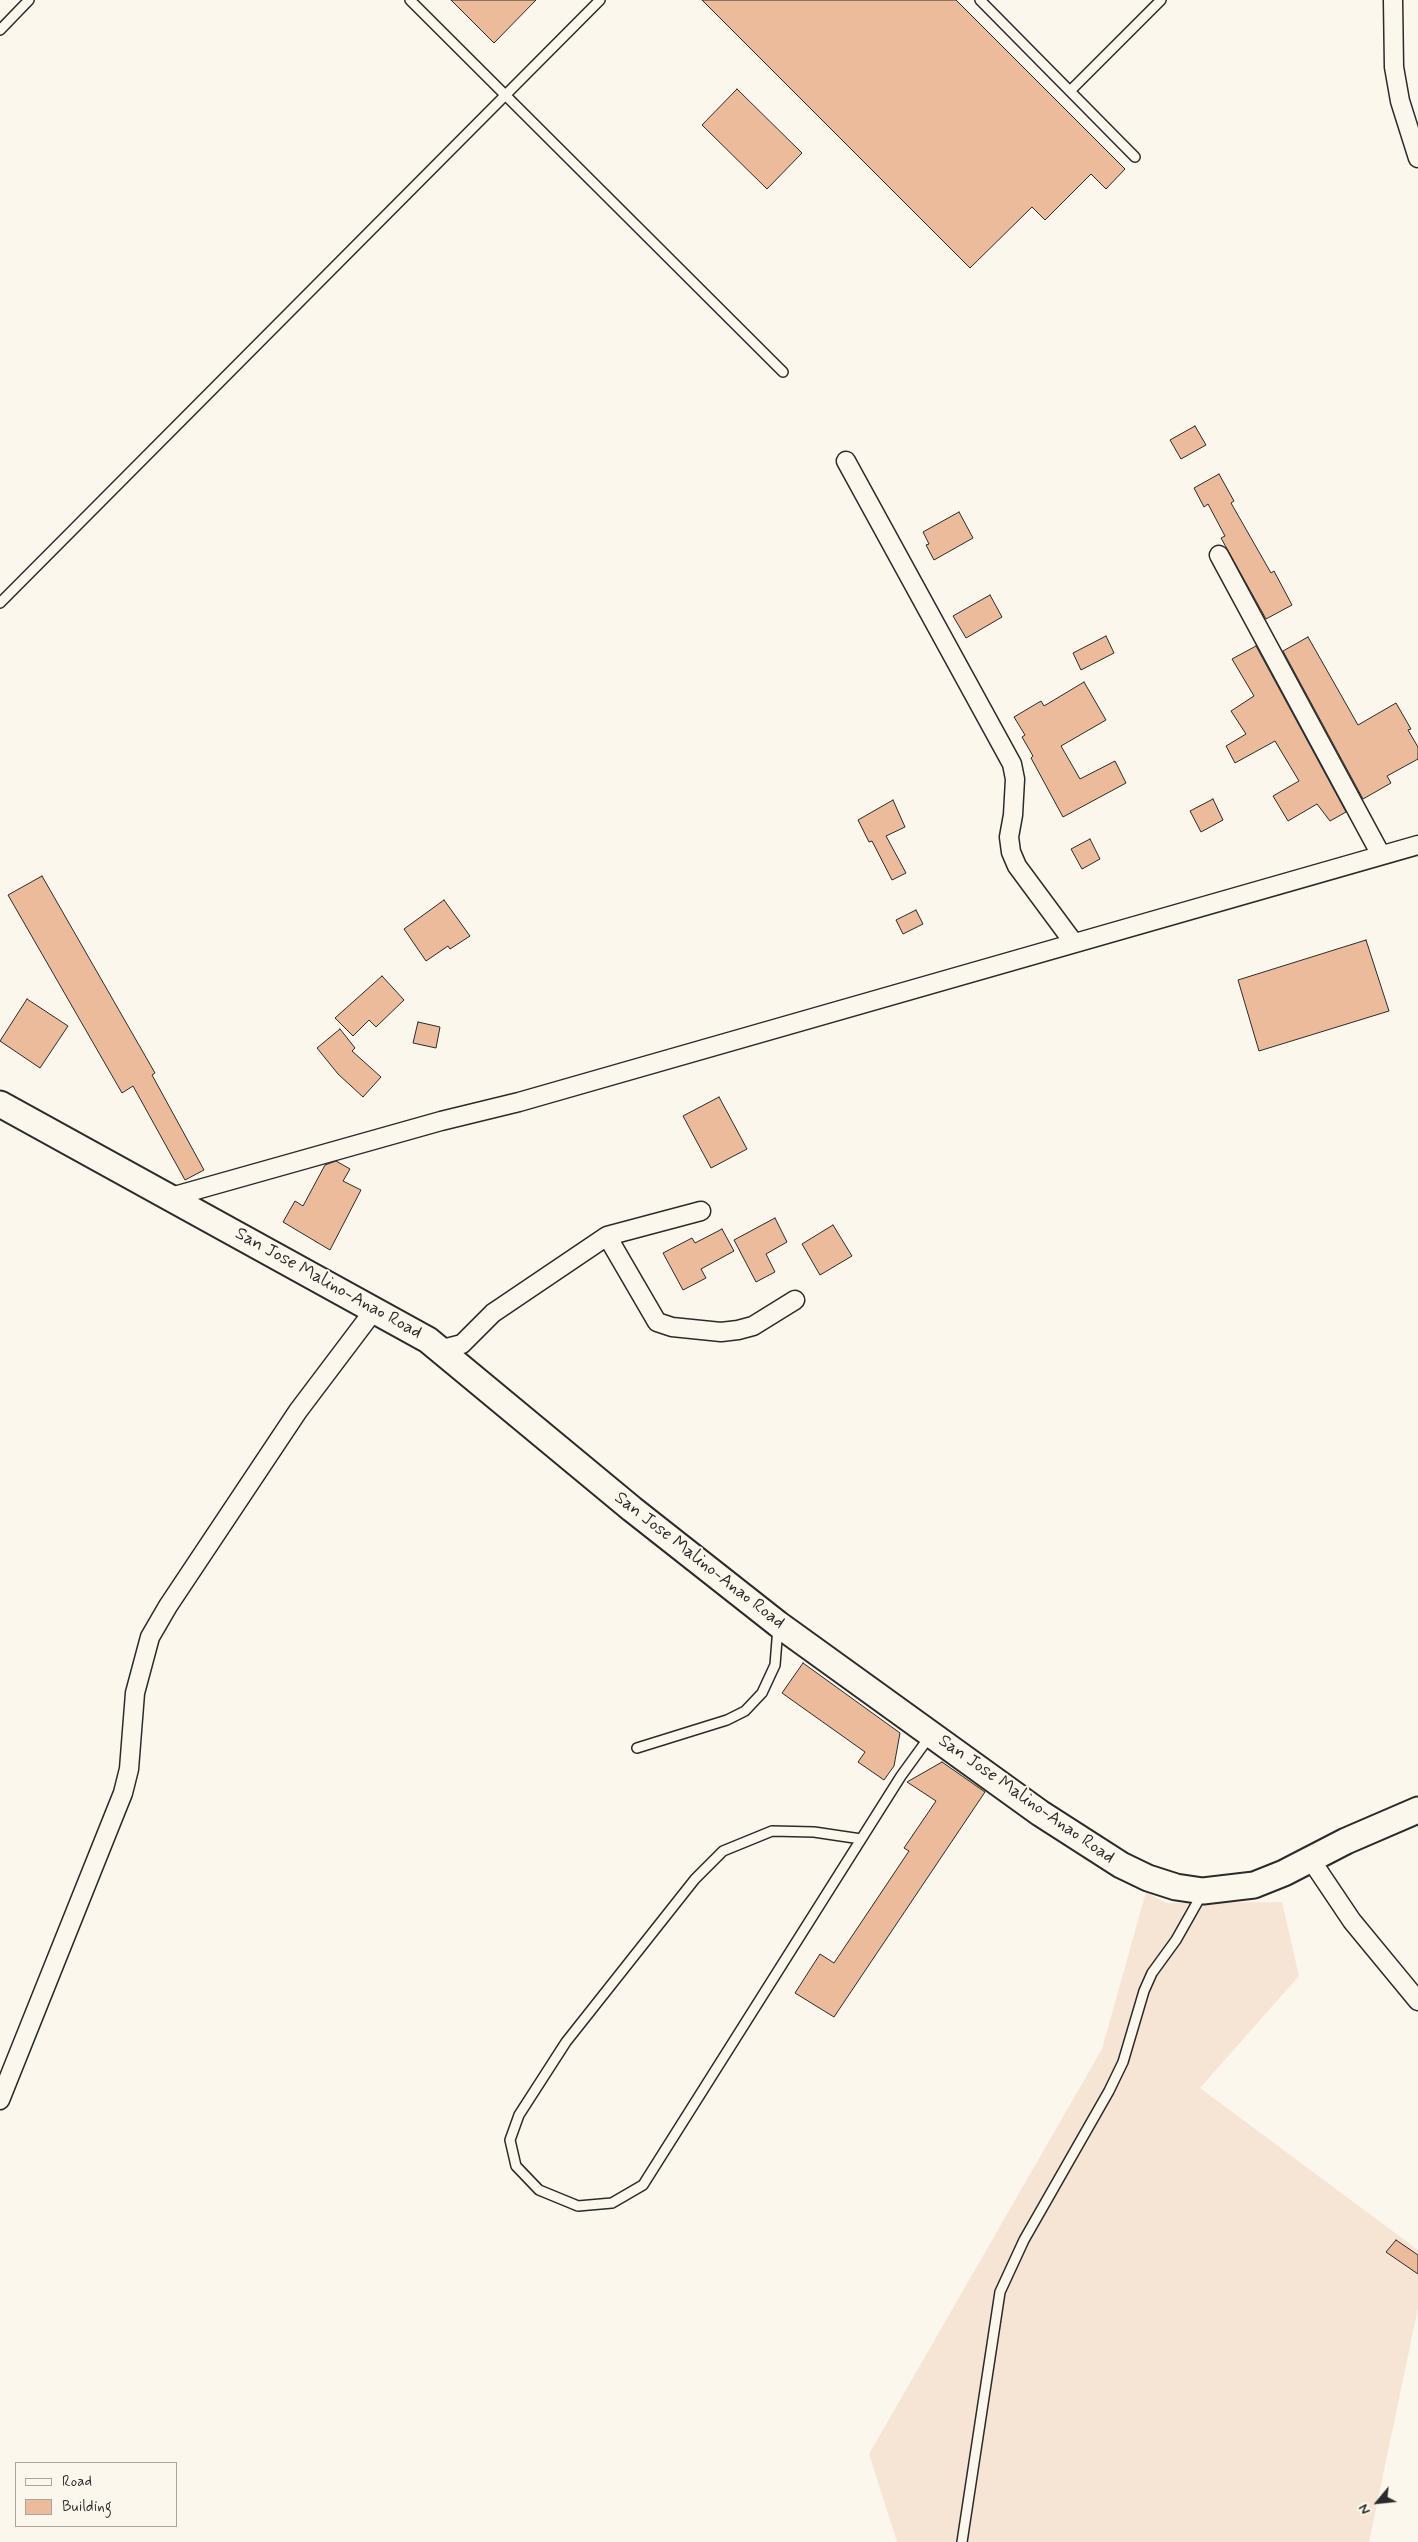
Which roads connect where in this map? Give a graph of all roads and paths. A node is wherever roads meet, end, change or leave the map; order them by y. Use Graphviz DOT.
graph roads {
  1 [pos="29,0"];
  2 [pos="410,0"];
  3 [pos="600,0"];
  4 [pos="980,0"];
  5 [pos="1161,0"];
  6 [pos="1393,0"];
  7 [pos="0,30"];
  8 [pos="1070,91"];
  9 [pos="506,94"];
  10 [pos="1135,157"];
  11 [pos="1418,158"];
  12 [pos="783,372"];
  13 [pos="846,461"];
  14 [pos="1218,555"];
  15 [pos="0,603"];
  16 [pos="1418,844"];
  17 [pos="1381,855"];
  18 [pos="1074,944"];
  19 [pos="0,1104"];
  20 [pos="171,1198"];
  21 [pos="701,1211"];
  22 [pos="608,1236"];
  23 [pos="794,1300"];
  24 [pos="375,1309"];
  25 [pos="439,1350"];
  26 [pos="778,1624"];
  27 [pos="931,1734"];
  28 [pos="637,1748"];
  29 [pos="1418,1810"];
  30 [pos="861,1839"];
  31 [pos="1311,1860"];
  32 [pos="1203,1891"];
  33 [pos="1418,2001"];
  34 [pos="0,2100"];
  35 [pos="962,2542"];
  1 -- 7 [label="lane"];
  2 -- 9 [label="lane"];
  3 -- 9 [label="lane"];
  4 -- 8 [label="lane"];
  5 -- 8 [label="lane"];
  6 -- 11 [label="street"];
  8 -- 10 [label="lane"];
  9 -- 12 [label="lane"];
  9 -- 15 [label="lane"];
  13 -- 18 [label="street"];
  14 -- 17 [label="street"];
  16 -- 17 [label="street"];
  17 -- 18 [label="street"];
  18 -- 20 [label="street"];
  19 -- 20 [label="main road, San Jose Malino-Anao Road"];
  20 -- 24 [label="main road, San Jose Malino-Anao Road"];
  21 -- 22 [label="street"];
  22 -- 23 [label="street"];
  22 -- 25 [label="street"];
  24 -- 25 [label="main road, San Jose Malino-Anao Road"];
  24 -- 34 [label="street"];
  25 -- 26 [label="main road, San Jose Malino-Anao Road"];
  26 -- 27 [label="main road, San Jose Malino-Anao Road"];
  26 -- 28 [label="lane"];
  27 -- 30 [label="lane"];
  27 -- 32 [label="main road, San Jose Malino-Anao Road"];
  29 -- 31 [label="main road, San Jose Malino-Anao Road"];
  30 -- 30 [label="lane"];
  31 -- 32 [label="main road, San Jose Malino-Anao Road"];
  31 -- 33 [label="street"];
  32 -- 35 [label="lane"];
}
